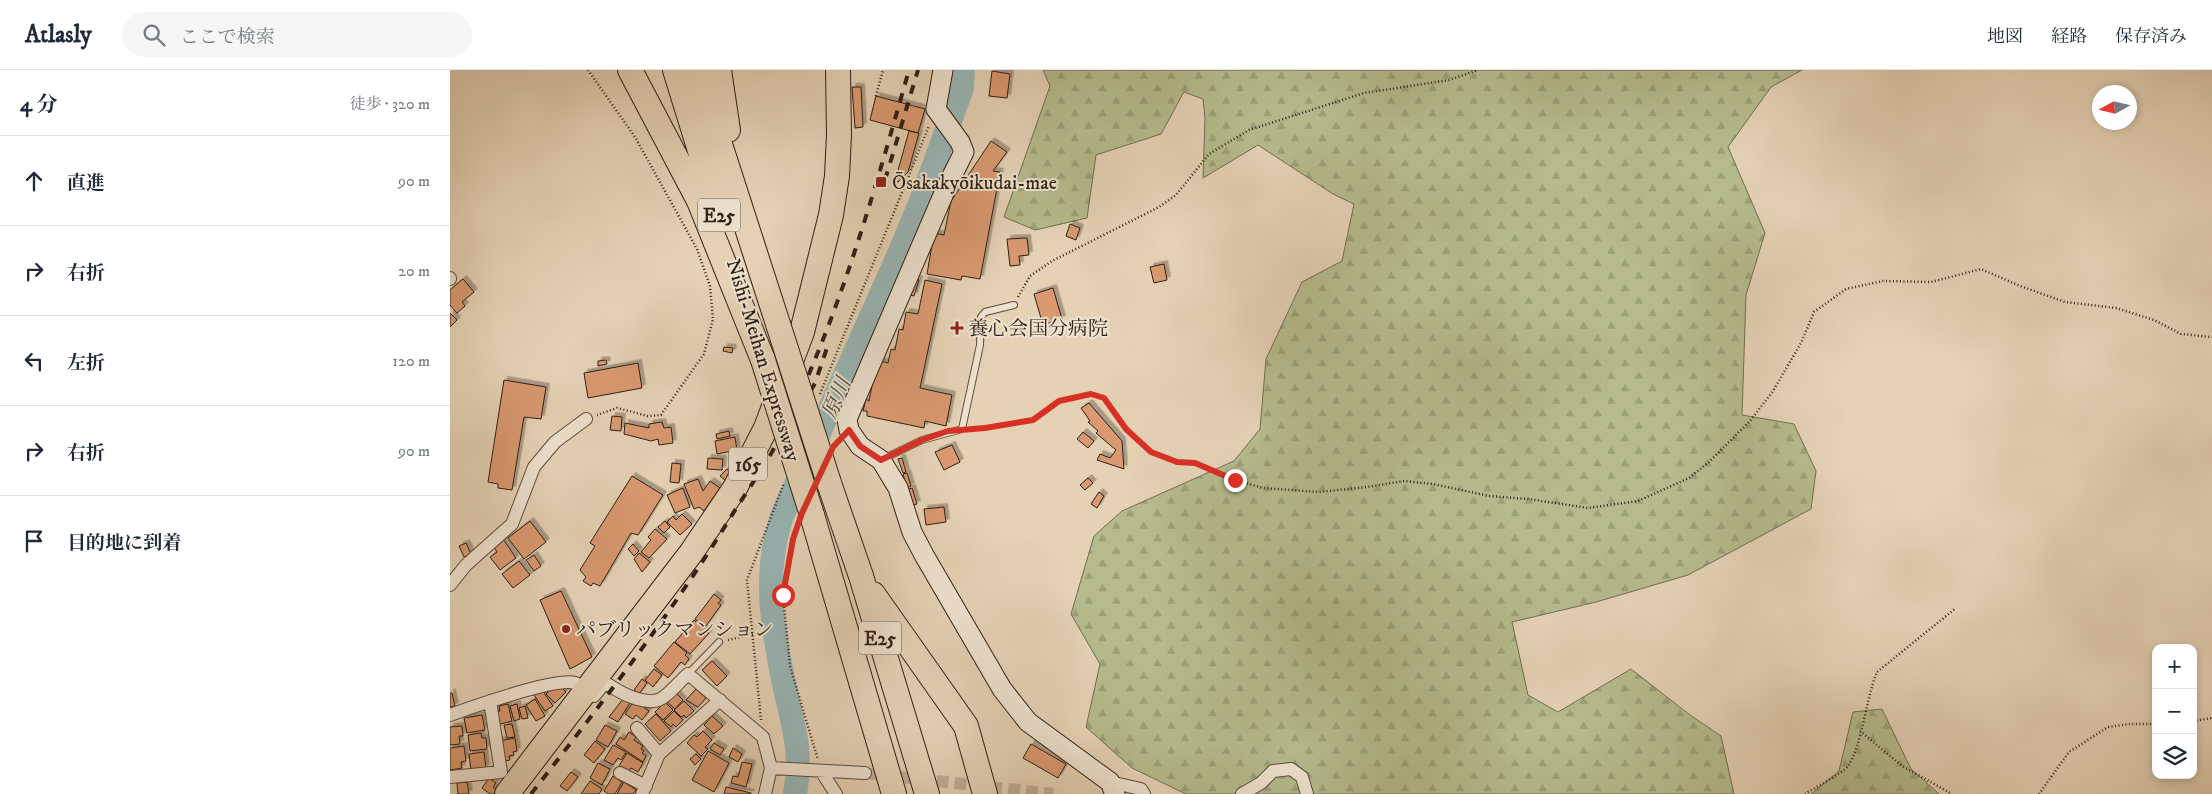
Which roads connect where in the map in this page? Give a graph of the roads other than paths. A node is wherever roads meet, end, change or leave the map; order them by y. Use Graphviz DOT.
graph roads {
  1 [pos="630,70"];
  2 [pos="675,70"];
  3 [pos="696,70"];
  4 [pos="719,70"];
  5 [pos="838,70"];
  6 [pos="943,70"];
  7 [pos="1014,305"];
  8 [pos="778,324"];
  9 [pos="763,360"];
  10 [pos="586,419"];
  11 [pos="881,460"];
  12 [pos="861,576"];
  13 [pos="450,585"];
  14 [pos="719,642"];
  15 [pos="688,674"];
  16 [pos="586,691"];
  17 [pos="720,700"];
  18 [pos="490,701"];
  19 [pos="450,715"];
  20 [pos="637,728"];
  21 [pos="659,754"];
  22 [pos="775,769"];
  23 [pos="821,770"];
  24 [pos="620,773"];
  25 [pos="865,774"];
  26 [pos="450,777"];
  27 [pos="1112,788"];
  28 [pos="644,790"];
  29 [pos="507,794"];
  30 [pos="764,794"];
  31 [pos="836,794"];
  32 [pos="894,794"];
  33 [pos="927,794"];
  34 [pos="985,794"];
  35 [pos="1144,794"];
  36 [pos="1242,794"];
  37 [pos="1307,794"];
  1 -- 9 [label="highway"];
  2 -- 9 [label="highway, Nishi-Meihan Expressway / E25"];
  3 -- 8 [label="highway, Nishi-Meihan Expressway / E25"];
  4 -- 8 [label="highway"];
  5 -- 16 [label="highway, 165"];
  6 -- 11 [label="street"];
  7 -- 11 [label="lane"];
  8 -- 12 [label="highway, Nishi-Meihan Expressway / E25, bridge"];
  9 -- 32 [label="highway, Nishi-Meihan Expressway / E25, bridge"];
  10 -- 13 [label="street"];
  11 -- 27 [label="street"];
  12 -- 33 [label="highway, Nishi-Meihan Expressway / E25"];
  12 -- 34 [label="highway"];
  14 -- 15 [label="lane"];
  15 -- 16 [label="street"];
  15 -- 17 [label="street"];
  16 -- 18 [label="street"];
  16 -- 29 [label="highway, 165"];
  17 -- 21 [label="street"];
  17 -- 22 [label="street"];
  18 -- 19 [label="street"];
  18 -- 26 [label="street"];
  20 -- 21 [label="street"];
  21 -- 28 [label="street"];
  22 -- 23 [label="street"];
  22 -- 30 [label="street"];
  23 -- 25 [label="street"];
  23 -- 31 [label="street"];
  24 -- 28 [label="street"];
  27 -- 35 [label="street"];
  36 -- 37 [label="street"];
}
